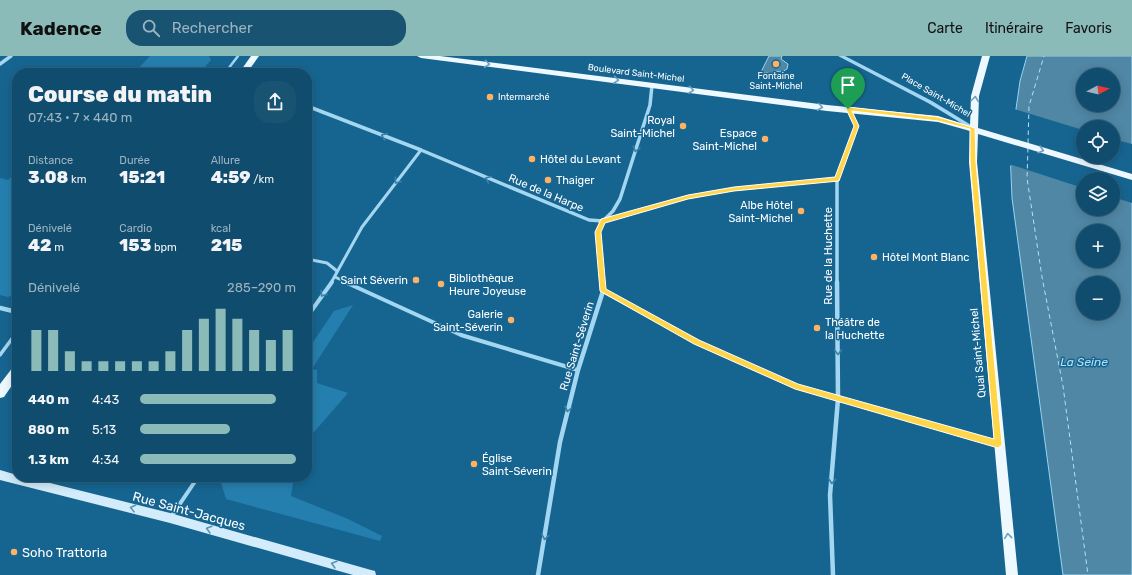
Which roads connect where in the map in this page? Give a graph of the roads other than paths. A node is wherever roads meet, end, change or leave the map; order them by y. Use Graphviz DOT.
graph roads {
  1 [pos="11,56"];
  2 [pos="238,56"];
  3 [pos="255,56"];
  4 [pos="421,56"];
  5 [pos="841,56"];
  6 [pos="986,56"];
  7 [pos="0,64"];
  8 [pos="229,68"];
  9 [pos="246,68"];
  10 [pos="652,85"];
  11 [pos="312,108"];
  12 [pos="848,109"];
  13 [pos="973,128"];
  14 [pos="421,150"];
  15 [pos="1132,177"];
  16 [pos="837,179"];
  17 [pos="603,221"];
  18 [pos="312,259"];
  19 [pos="337,270"];
  20 [pos="335,277"];
  21 [pos="603,291"];
  22 [pos="0,308"];
  23 [pos="312,310"];
  24 [pos="12,311"];
  25 [pos="12,339"];
  26 [pos="0,355"];
  27 [pos="578,370"];
  28 [pos="12,376"];
  29 [pos="0,392"];
  30 [pos="838,399"];
  31 [pos="998,444"];
  32 [pos="0,475"];
  33 [pos="12,478"];
  34 [pos="28,482"];
  35 [pos="195,482"];
  36 [pos="170,518"];
  37 [pos="371,575"];
  38 [pos="538,575"];
  39 [pos="833,575"];
  40 [pos="1012,575"];
  1 -- 7 [label="street"];
  2 -- 8 [label="lane"];
  3 -- 9 [label="main road"];
  4 -- 10 [label="main road, Boulevard Saint-Michel, one-way"];
  5 -- 13 [label="street, Place Saint-Michel"];
  13 -- 6 [label="main road, Quai Saint-Michel, one-way"];
  10 -- 12 [label="main road, Boulevard Saint-Michel, one-way"];
  10 -- 17 [label="street, one-way"];
  14 -- 11 [label="street, Rue de la Harpe, one-way"];
  12 -- 13 [label="main road, Place Saint-Michel"];
  12 -- 16 [label="street, Rue de la Huchette"];
  13 -- 15 [label="main road, one-way"];
  13 -- 31 [label="main road, Quai Saint-Michel"];
  17 -- 14 [label="street, Rue de la Harpe, one-way"];
  14 -- 19 [label="street, one-way"];
  16 -- 17 [label="street, Rue de la Harpe"];
  16 -- 30 [label="street, Rue de la Huchette, one-way"];
  17 -- 21 [label="street, Rue Saint-Séverin"];
  18 -- 19 [label="street"];
  19 -- 20 [label="street"];
  20 -- 23 [label="street, one-way"];
  20 -- 27 [label="street"];
  21 -- 27 [label="street, Rue Saint-Séverin"];
  21 -- 30 [label="street"];
  22 -- 24 [label="street"];
  25 -- 26 [label="lane"];
  27 -- 38 [label="street, Rue Saint-Séverin, one-way"];
  28 -- 29 [label="main road"];
  30 -- 31 [label="street"];
  30 -- 39 [label="street, Rue de la Huchette, one-way"];
  40 -- 31 [label="main road, Quai Saint-Michel, one-way"];
  33 -- 32 [label="main road, Rue Saint-Jacques, one-way"];
  36 -- 34 [label="main road, Rue Saint-Jacques, one-way"];
  35 -- 36 [label="street"];
  37 -- 36 [label="main road, Rue Saint-Jacques, one-way"];
}
